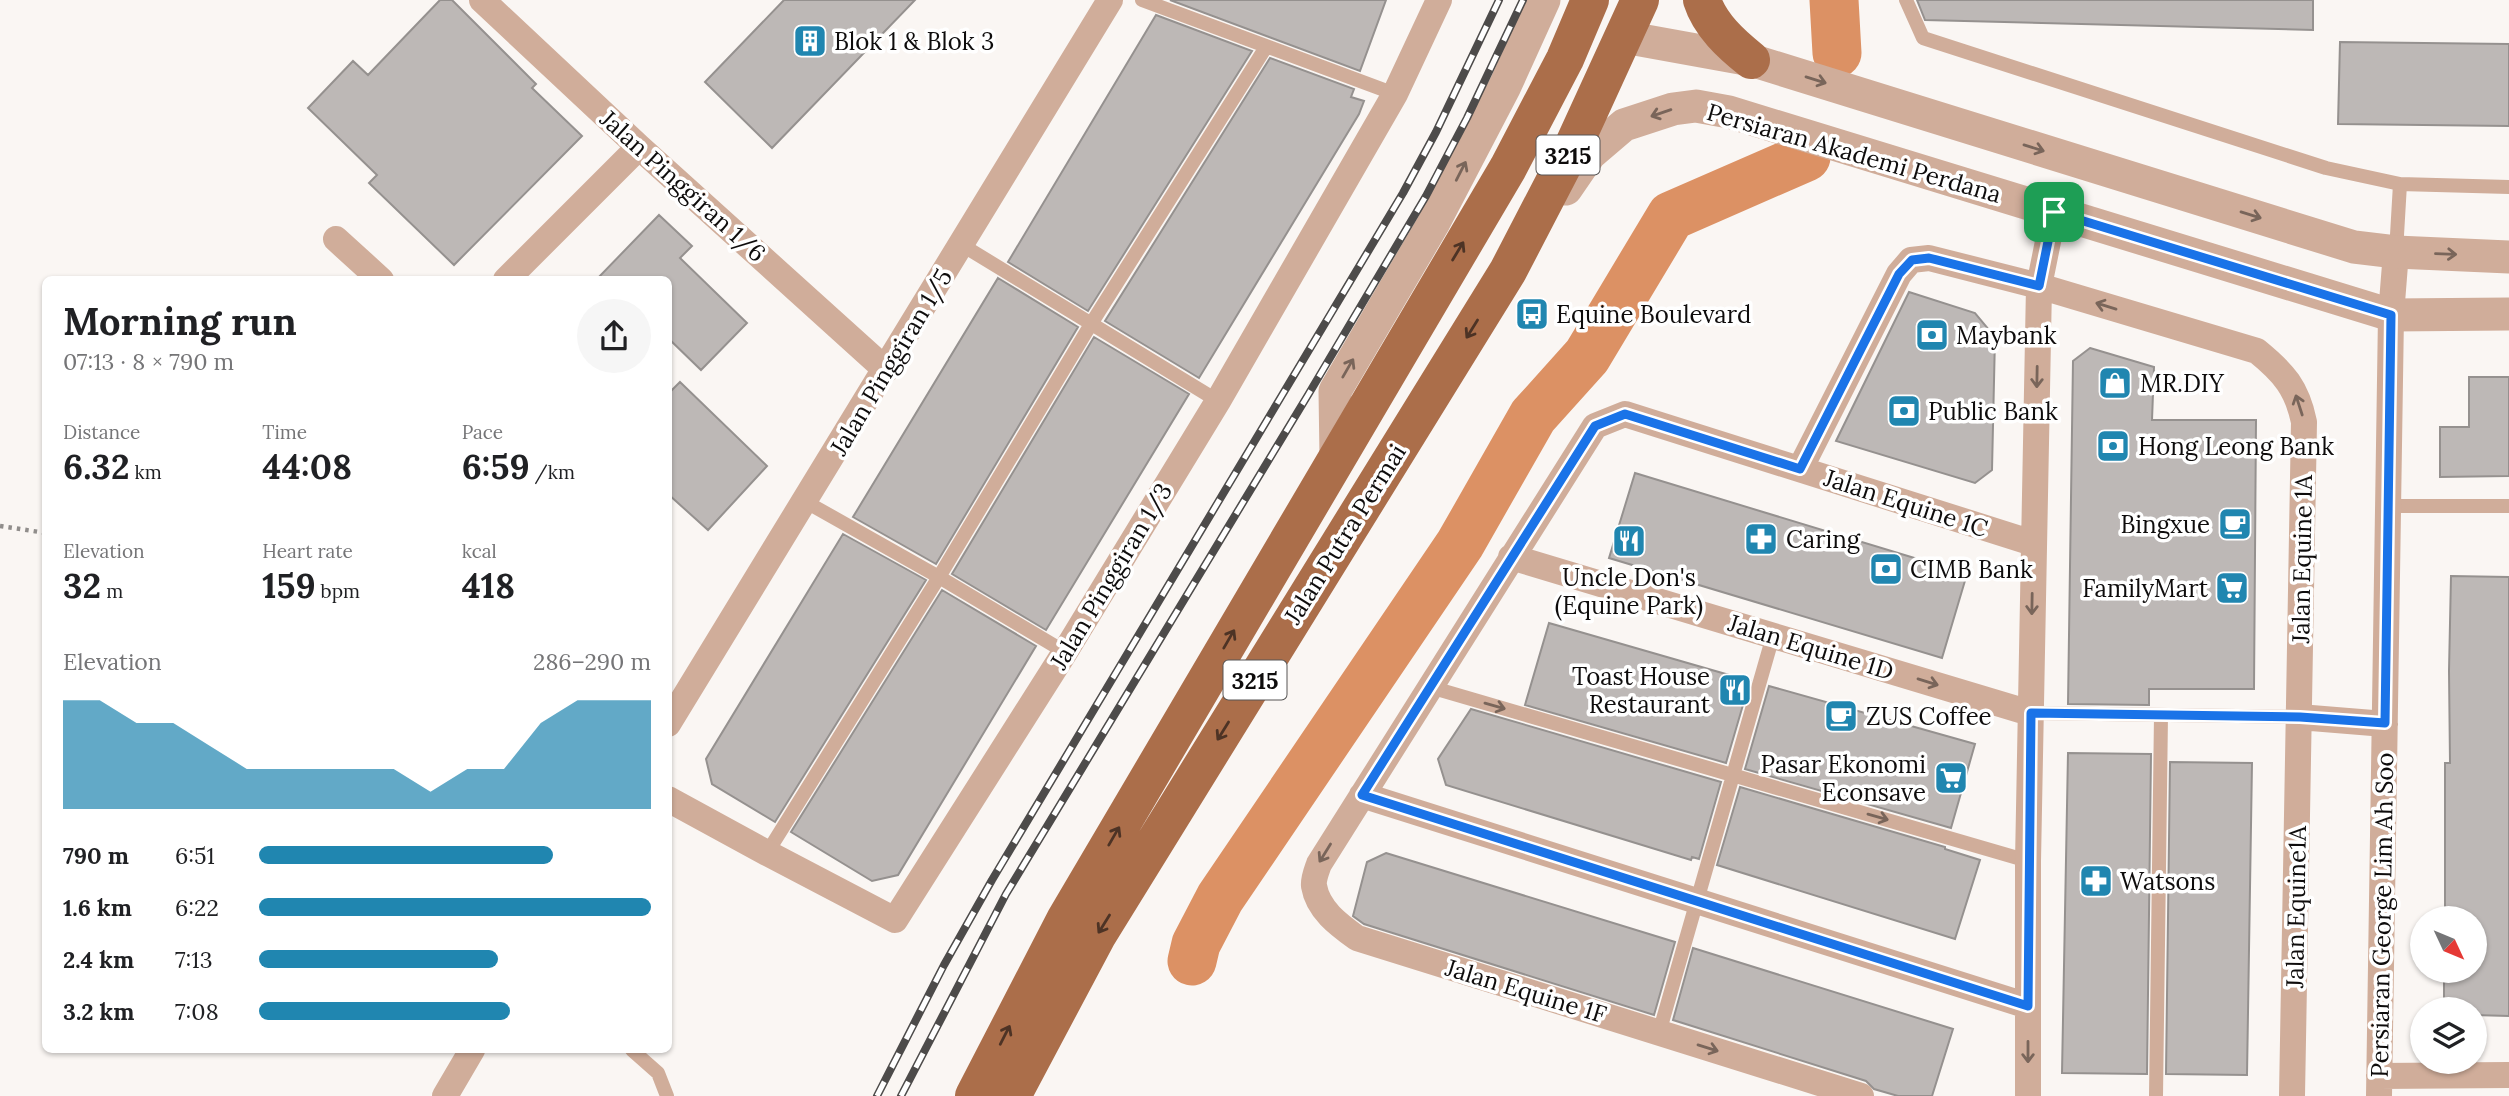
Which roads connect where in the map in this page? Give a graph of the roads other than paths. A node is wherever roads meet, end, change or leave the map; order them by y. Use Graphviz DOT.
graph roads {
  1 [pos="482,0"];
  2 [pos="1110,0"];
  3 [pos="1142,0"];
  4 [pos="1439,0"];
  5 [pos="1544,0"];
  6 [pos="1590,0"];
  7 [pos="1640,0"];
  8 [pos="1702,0"];
  9 [pos="1906,0"];
  10 [pos="1624,37"];
  11 [pos="1266,47"];
  12 [pos="1565,59"];
  13 [pos="1751,60"];
  14 [pos="1395,94"];
  15 [pos="639,147"];
  16 [pos="2400,184"];
  17 [pos="2509,187"];
  18 [pos="2054,212"];
  19 [pos="336,239"];
  20 [pos="962,246"];
  21 [pos="2396,252"];
  22 [pos="2509,257"];
  23 [pos="1508,271"];
  24 [pos="378,276"];
  25 [pos="510,276"];
  26 [pos="2039,286"];
  27 [pos="2509,313"];
  28 [pos="2391,315"];
  29 [pos="1091,324"];
  30 [pos="886,370"];
  31 [pos="1218,401"];
  32 [pos="1336,457"];
  33 [pos="1800,469"];
  34 [pos="806,502"];
  35 [pos="2388,506"];
  36 [pos="2509,506"];
  37 [pos="2033,543"];
  38 [pos="1511,557"];
  39 [pos="939,577"];
  40 [pos="1773,636"];
  41 [pos="1065,652"];
  42 [pos="1430,687"];
  43 [pos="2031,713"];
  44 [pos="2161,715"];
  45 [pos="2300,717"];
  46 [pos="672,718"];
  47 [pos="2385,723"];
  48 [pos="1733,775"];
  49 [pos="1362,795"];
  50 [pos="672,801"];
  51 [pos="767,853"];
  52 [pos="2028,861"];
  53 [pos="1697,901"];
  54 [pos="2028,1006"];
  55 [pos="1659,1033"];
  56 [pos="470,1053"];
  57 [pos="636,1053"];
  58 [pos="2509,1075"];
  59 [pos="2379,1086"];
  60 [pos="445,1096"];
  61 [pos="667,1096"];
  62 [pos="974,1096"];
  63 [pos="1012,1096"];
  64 [pos="1861,1096"];
  65 [pos="2028,1096"];
  66 [pos="2156,1096"];
  67 [pos="2292,1096"];
  1 -- 15 [label="street, Jalan Pinggiran 1/6"];
  2 -- 20 [label="street, Jalan Pinggiran 1/5"];
  3 -- 11 [label="lane"];
  4 -- 14 [label="street, Jalan Pinggiran 1/3"];
  32 -- 5 [label="street, one-way"];
  6 -- 12 [label="main road, Jalan Putra Permai / 3215"];
  7 -- 10 [label="main road, Jalan Putra Permai / 3215"];
  8 -- 13 [label="main road"];
  9 -- 16 [label="lane"];
  10 -- 12 [label="main road"];
  10 -- 13 [label="street"];
  10 -- 23 [label="main road, Jalan Putra Permai / 3215"];
  11 -- 14 [label="lane"];
  11 -- 29 [label="lane"];
  32 -- 12 [label="main road, Jalan Putra Permai / 3215, one-way"];
  13 -- 21 [label="street, one-way"];
  14 -- 31 [label="street, Jalan Pinggiran 1/3"];
  15 -- 25 [label="street"];
  15 -- 30 [label="street, Jalan Pinggiran 1/6"];
  16 -- 17 [label="lane"];
  16 -- 21 [label="lane"];
  18 -- 23 [label="street, Persiaran Akademi Perdana, one-way"];
  18 -- 26 [label="street"];
  18 -- 28 [label="street, Persiaran Akademi Perdana"];
  19 -- 24 [label="street"];
  20 -- 29 [label="lane"];
  20 -- 30 [label="street, Jalan Pinggiran 1/5"];
  21 -- 22 [label="street, one-way"];
  21 -- 28 [label="street, Persiaran George Lim Ah Soo"];
  23 -- 63 [label="main road, Jalan Putra Permai / 3215, one-way"];
  26 -- 33 [label="street, Jalan Equine 1A"];
  26 -- 37 [label="street, one-way"];
  45 -- 26 [label="street, Jalan Equine 1A, one-way"];
  27 -- 28 [label="street, Persiaran Akademi Perdana"];
  28 -- 35 [label="street, Persiaran George Lim Ah Soo"];
  29 -- 31 [label="lane"];
  29 -- 39 [label="lane"];
  30 -- 34 [label="street, Jalan Pinggiran 1/5"];
  31 -- 41 [label="street, Jalan Pinggiran 1/3"];
  62 -- 32 [label="main road, Jalan Putra Permai / 3215, one-way"];
  33 -- 37 [label="street, Jalan Equine 1C"];
  33 -- 38 [label="street, Jalan Equine 1C"];
  34 -- 39 [label="lane"];
  34 -- 46 [label="street, Jalan Pinggiran 1/5"];
  35 -- 36 [label="lane"];
  35 -- 47 [label="street, Persiaran George Lim Ah Soo"];
  37 -- 43 [label="street, one-way"];
  38 -- 40 [label="street, Jalan Equine 1D"];
  38 -- 42 [label="street, Jalan Equine 1C"];
  39 -- 41 [label="lane"];
  39 -- 51 [label="lane"];
  40 -- 43 [label="street, Jalan Equine 1D, one-way"];
  40 -- 48 [label="lane"];
  41 -- 51 [label="street, Jalan Pinggiran 1/3"];
  42 -- 48 [label="lane, one-way"];
  42 -- 49 [label="street, Jalan Equine 1C"];
  43 -- 44 [label="lane"];
  43 -- 52 [label="street"];
  44 -- 45 [label="lane"];
  44 -- 66 [label="lane"];
  45 -- 47 [label="street"];
  45 -- 67 [label="street, Jalan Equine1A"];
  47 -- 59 [label="street, Persiaran George Lim Ah Soo"];
  48 -- 52 [label="lane, one-way"];
  48 -- 53 [label="lane"];
  49 -- 53 [label="street"];
  49 -- 55 [label="street, Jalan Equine 1F, one-way"];
  50 -- 51 [label="street, Jalan Pinggiran 1/3"];
  52 -- 54 [label="street"];
  53 -- 54 [label="street"];
  53 -- 55 [label="lane"];
  54 -- 65 [label="street, one-way"];
  55 -- 64 [label="street, Jalan Equine 1F, one-way"];
  56 -- 60 [label="street"];
  57 -- 61 [label="lane"];
  58 -- 59 [label="street"];
}
